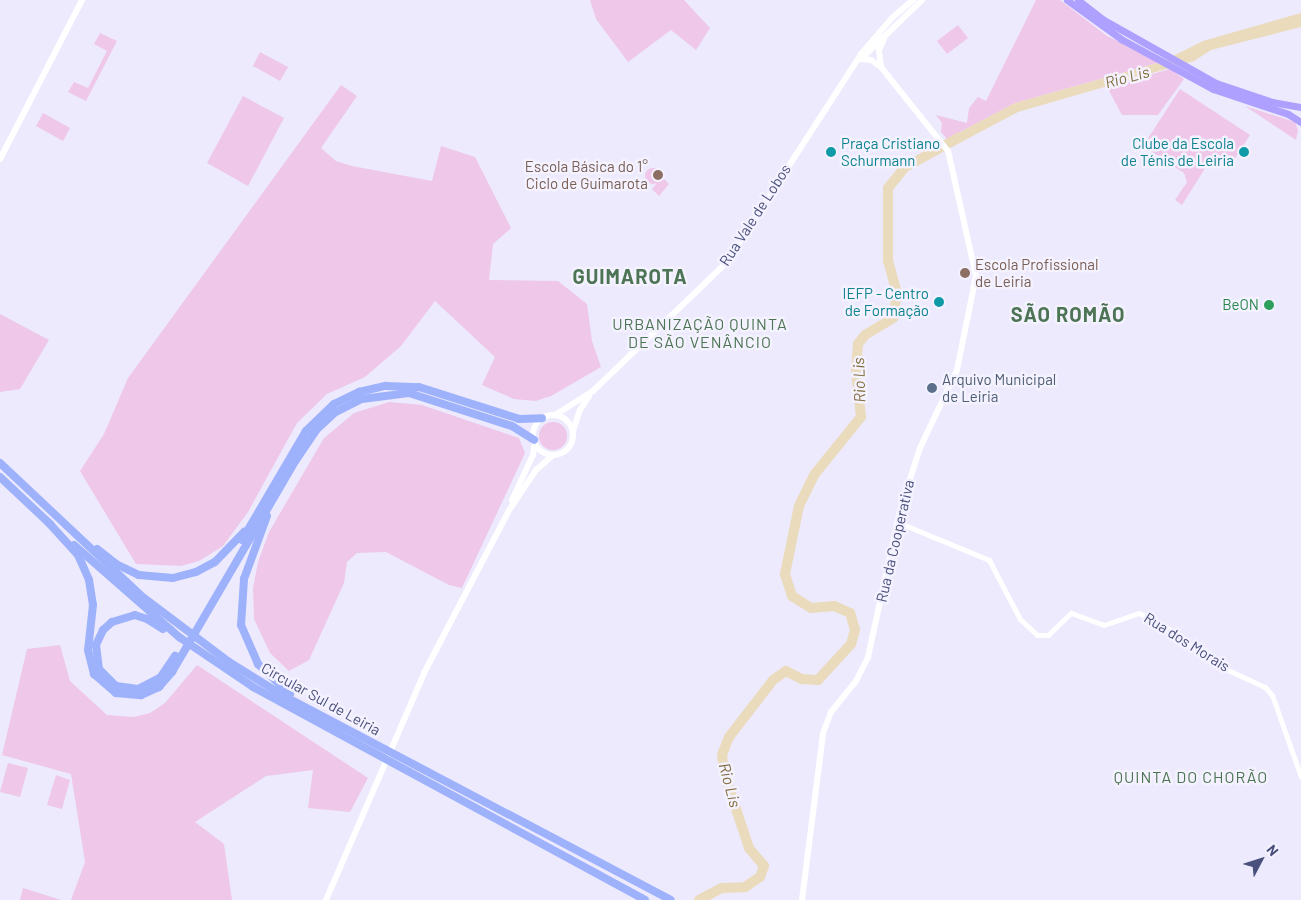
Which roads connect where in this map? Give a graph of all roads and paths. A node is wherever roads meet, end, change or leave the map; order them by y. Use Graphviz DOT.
graph roads {
  1 [pos="82,0"];
  2 [pos="913,0"];
  3 [pos="922,0"];
  4 [pos="1067,0"];
  5 [pos="1078,0"];
  6 [pos="886,34"];
  7 [pos="876,35"];
  8 [pos="1146,49"];
  9 [pos="871,50"];
  10 [pos="860,60"];
  11 [pos="875,62"];
  12 [pos="854,64"];
  13 [pos="881,67"];
  14 [pos="1186,71"];
  15 [pos="1301,107"];
  16 [pos="1301,113"];
  17 [pos="1301,121"];
  18 [pos="0,159"];
  19 [pos="593,390"];
  20 [pos="555,415"];
  21 [pos="542,418"];
  22 [pos="573,433"];
  23 [pos="534,442"];
  24 [pos="553,455"];
  25 [pos="0,463"];
  26 [pos="0,477"];
  27 [pos="275,496"];
  28 [pos="508,512"];
  29 [pos="48,522"];
  30 [pos="897,522"];
  31 [pos="250,525"];
  32 [pos="77,536"];
  33 [pos="201,616"];
  34 [pos="179,636"];
  35 [pos="176,660"];
  36 [pos="310,708"];
  37 [pos="1301,777"];
  38 [pos="326,900"];
  39 [pos="645,900"];
  40 [pos="671,900"];
  41 [pos="802,900"];
  1 -- 18 [label="main road"];
  2 -- 7 [label="main road, Rua Vale de Lobos"];
  3 -- 6 [label="main road, Rua Vale de Lobos"];
  4 -- 8 [label="main road"];
  5 -- 8 [label="main road"];
  6 -- 9 [label="main road, Rua Vale de Lobos"];
  6 -- 13 [label="main road"];
  7 -- 9 [label="main road, Rua Vale de Lobos"];
  7 -- 12 [label="main road, Rua Vale de Lobos"];
  8 -- 14 [label="main road"];
  9 -- 10 [label="main road, Rua Vale de Lobos"];
  9 -- 11 [label="main road"];
  10 -- 11 [label="main road"];
  10 -- 12 [label="main road, Rua Vale de Lobos"];
  11 -- 13 [label="main road"];
  12 -- 19 [label="main road, Rua Vale de Lobos"];
  13 -- 30 [label="main road, Rua da Cooperativa"];
  14 -- 15 [label="main road"];
  14 -- 17 [label="main road"];
  16 -- 17 [label="main road"];
  19 -- 20 [label="main road"];
  19 -- 22 [label="main road"];
  20 -- 21 [label="main road"];
  20 -- 22 [label="main road"];
  21 -- 23 [label="main road"];
  21 -- 31 [label="highway"];
  22 -- 24 [label="main road"];
  23 -- 24 [label="main road"];
  23 -- 27 [label="highway"];
  23 -- 28 [label="main road"];
  24 -- 28 [label="main road"];
  25 -- 32 [label="highway, Circular Sul de Leiria"];
  26 -- 29 [label="highway, Circular Sul de Leiria"];
  27 -- 33 [label="highway"];
  27 -- 36 [label="highway"];
  28 -- 38 [label="main road"];
  29 -- 34 [label="highway, Circular Sul de Leiria"];
  29 -- 35 [label="highway"];
  30 -- 37 [label="street, Rua dos Morais"];
  30 -- 41 [label="main road, Rua da Cooperativa"];
  31 -- 32 [label="highway"];
  31 -- 33 [label="highway"];
  32 -- 36 [label="highway, Circular Sul de Leiria"];
  33 -- 35 [label="highway"];
  34 -- 35 [label="highway"];
  34 -- 39 [label="highway, Circular Sul de Leiria"];
  36 -- 40 [label="highway, Circular Sul de Leiria"];
}
